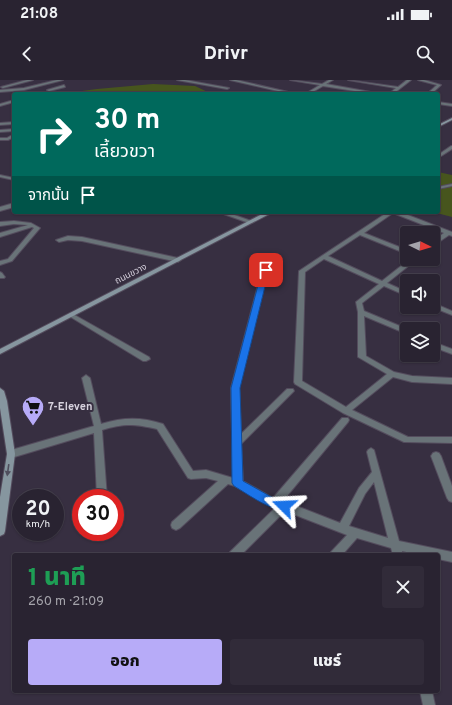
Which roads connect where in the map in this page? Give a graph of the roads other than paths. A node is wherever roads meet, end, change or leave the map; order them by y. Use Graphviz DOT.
graph roads {
  1 [pos="31,80"];
  2 [pos="61,80"];
  3 [pos="179,80"];
  4 [pos="232,80"];
  5 [pos="254,80"];
  6 [pos="292,80"];
  7 [pos="331,80"];
  8 [pos="350,80"];
  9 [pos="409,80"];
  10 [pos="420,80"];
  11 [pos="248,83"];
  12 [pos="47,84"];
  13 [pos="323,85"];
  14 [pos="64,86"];
  15 [pos="0,87"];
  16 [pos="56,88"];
  17 [pos="227,88"];
  18 [pos="400,88"];
  19 [pos="49,90"];
  20 [pos="0,91"];
  21 [pos="286,92"];
  22 [pos="311,92"];
  23 [pos="367,92"];
  24 [pos="394,92"];
  25 [pos="431,92"];
  26 [pos="12,101"];
  27 [pos="440,103"];
  28 [pos="0,105"];
  29 [pos="452,105"];
  30 [pos="452,113"];
  31 [pos="440,119"];
  32 [pos="452,119"];
  33 [pos="12,123"];
  34 [pos="0,124"];
  35 [pos="440,125"];
  36 [pos="12,130"];
  37 [pos="0,131"];
  38 [pos="12,137"];
  39 [pos="0,139"];
  40 [pos="0,142"];
  41 [pos="6,143"];
  42 [pos="452,147"];
  43 [pos="440,156"];
  44 [pos="0,176"];
  45 [pos="12,179"];
  46 [pos="452,185"];
  47 [pos="440,188"];
  48 [pos="12,206"];
  49 [pos="0,209"];
  50 [pos="227,214"];
  51 [pos="266,214"];
  52 [pos="388,214"];
  53 [pos="400,214"];
  54 [pos="251,222"];
  55 [pos="0,224"];
  56 [pos="34,225"];
  57 [pos="360,233"];
  58 [pos="450,233"];
  59 [pos="0,235"];
  60 [pos="440,239"];
  61 [pos="60,240"];
  62 [pos="400,249"];
  63 [pos="325,257"];
  64 [pos="178,260"];
  65 [pos="0,263"];
  66 [pos="405,266"];
  67 [pos="266,270"];
  68 [pos="383,284"];
  69 [pos="400,291"];
  70 [pos="440,308"];
  71 [pos="361,312"];
  72 [pos="452,314"];
  73 [pos="71,315"];
  74 [pos="400,329"];
  75 [pos="440,347"];
  76 [pos="0,352"];
  77 [pos="452,352"];
  78 [pos="146,359"];
  79 [pos="392,374"];
  80 [pos="86,378"];
  81 [pos="452,381"];
  82 [pos="0,391"];
  83 [pos="290,391"];
  84 [pos="345,416"];
  85 [pos="98,427"];
  86 [pos="452,440"];
  87 [pos="237,443"];
  88 [pos="371,452"];
  89 [pos="11,454"];
  90 [pos="436,456"];
  91 [pos="376,473"];
  92 [pos="226,480"];
  93 [pos="238,483"];
  94 [pos="101,489"];
  95 [pos="452,498"];
  96 [pos="279,505"];
  97 [pos="176,525"];
  98 [pos="342,529"];
  99 [pos="0,531"];
  100 [pos="355,533"];
  101 [pos="397,550"];
  102 [pos="236,553"];
  103 [pos="337,553"];
  104 [pos="421,553"];
  105 [pos="440,555"];
  106 [pos="452,557"];
  107 [pos="426,693"];
  108 [pos="429,705"];
  1 -- 15 [label="street"];
  2 -- 12 [label="street"];
  3 -- 17 [label="street"];
  4 -- 11 [label="street"];
  5 -- 11 [label="street"];
  6 -- 13 [label="street"];
  7 -- 13 [label="street"];
  8 -- 18 [label="street"];
  9 -- 18 [label="street"];
  10 -- 25 [label="street"];
  11 -- 21 [label="street"];
  12 -- 16 [label="street"];
  12 -- 20 [label="street"];
  13 -- 22 [label="street"];
  13 -- 23 [label="street"];
  14 -- 16 [label="street"];
  16 -- 19 [label="street"];
  18 -- 24 [label="street"];
  26 -- 28 [label="street"];
  27 -- 29 [label="street"];
  30 -- 31 [label="main road"];
  32 -- 35 [label="main road"];
  33 -- 34 [label="street"];
  36 -- 37 [label="street"];
  38 -- 39 [label="street"];
  40 -- 41 [label="street"];
  42 -- 43 [label="street"];
  44 -- 45 [label="street"];
  46 -- 47 [label="street"];
  48 -- 49 [label="street"];
  50 -- 54 [label="street"];
  51 -- 54 [label="main road, ถนนขวาง"];
  52 -- 57 [label="street"];
  53 -- 58 [label="street"];
  54 -- 64 [label="main road, ถนนขวาง"];
  55 -- 56 [label="street"];
  56 -- 59 [label="street"];
  56 -- 65 [label="street"];
  57 -- 62 [label="street"];
  57 -- 63 [label="street"];
  58 -- 60 [label="street"];
  61 -- 64 [label="street"];
  63 -- 68 [label="street"];
  63 -- 84 [label="street"];
  64 -- 73 [label="main road, ถนนขวาง"];
  66 -- 68 [label="street"];
  67 -- 87 [label="street"];
  68 -- 69 [label="street"];
  68 -- 71 [label="street"];
  70 -- 72 [label="street"];
  71 -- 74 [label="street"];
  71 -- 79 [label="street"];
  73 -- 76 [label="main road, ถนนขวาง"];
  73 -- 78 [label="street"];
  75 -- 77 [label="street"];
  79 -- 81 [label="street"];
  79 -- 84 [label="street"];
  80 -- 85 [label="street"];
  82 -- 89 [label="main road"];
  83 -- 87 [label="street"];
  84 -- 86 [label="street"];
  84 -- 96 [label="street"];
  85 -- 89 [label="street"];
  85 -- 92 [label="street"];
  85 -- 94 [label="street"];
  87 -- 93 [label="street"];
  88 -- 91 [label="street"];
  89 -- 99 [label="main road, one-way"];
  90 -- 95 [label="street"];
  91 -- 98 [label="street"];
  91 -- 101 [label="street"];
  92 -- 93 [label="street"];
  92 -- 97 [label="street"];
  93 -- 96 [label="street"];
  96 -- 98 [label="street"];
  96 -- 102 [label="street"];
  98 -- 100 [label="street"];
  100 -- 101 [label="street"];
  100 -- 103 [label="street"];
  101 -- 104 [label="street"];
  105 -- 106 [label="street"];
  107 -- 108 [label="street"];
}
